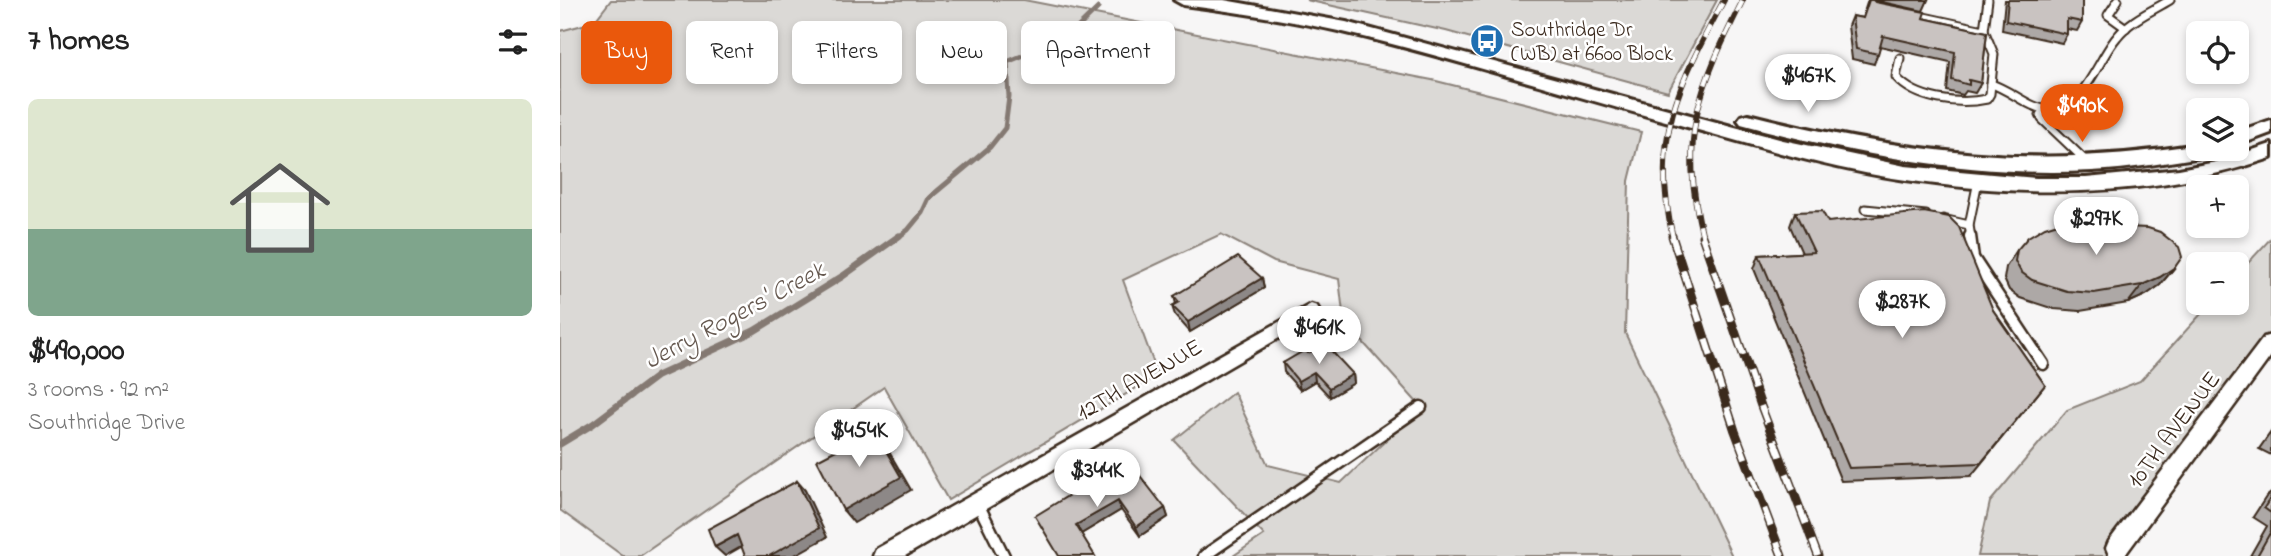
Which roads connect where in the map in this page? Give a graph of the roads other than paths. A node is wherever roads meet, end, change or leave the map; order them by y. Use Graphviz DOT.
graph roads {
  1 [pos="1183,0"];
  2 [pos="1276,0"];
  3 [pos="1988,0"];
  4 [pos="2118,0"];
  5 [pos="2171,0"];
  6 [pos="1909,14"];
  7 [pos="2126,28"];
  8 [pos="1984,30"];
  9 [pos="1900,58"];
  10 [pos="1991,84"];
  11 [pos="2045,108"];
  12 [pos="2271,126"];
  13 [pos="2249,135"];
  14 [pos="2271,151"];
  15 [pos="2186,153"];
  16 [pos="2007,166"];
  17 [pos="2090,166"];
  18 [pos="1978,181"];
  19 [pos="1865,209"];
  20 [pos="1969,225"];
  21 [pos="1311,312"];
  22 [pos="2271,342"];
  23 [pos="2043,364"];
  24 [pos="1421,407"];
  25 [pos="977,502"];
  26 [pos="2117,548"];
  27 [pos="884,556"];
  28 [pos="1004,556"];
  29 [pos="1204,556"];
  1 -- 18 [label="main road"];
  2 -- 16 [label="main road"];
  3 -- 8 [label="lane"];
  4 -- 7 [label="lane"];
  5 -- 7 [label="lane"];
  6 -- 8 [label="lane"];
  7 -- 11 [label="lane"];
  8 -- 10 [label="lane"];
  9 -- 10 [label="lane"];
  10 -- 11 [label="lane"];
  11 -- 17 [label="lane"];
  12 -- 13 [label="main road"];
  14 -- 18 [label="main road"];
  15 -- 17 [label="main road"];
  16 -- 17 [label="main road"];
  16 -- 18 [label="main road"];
  18 -- 20 [label="lane"];
  19 -- 20 [label="lane"];
  20 -- 23 [label="lane"];
  21 -- 25 [label="street, 12TH AVENUE"];
  22 -- 26 [label="street, 10TH AVENUE"];
  24 -- 29 [label="lane"];
  25 -- 27 [label="street, 12TH AVENUE"];
  25 -- 28 [label="lane"];
}
